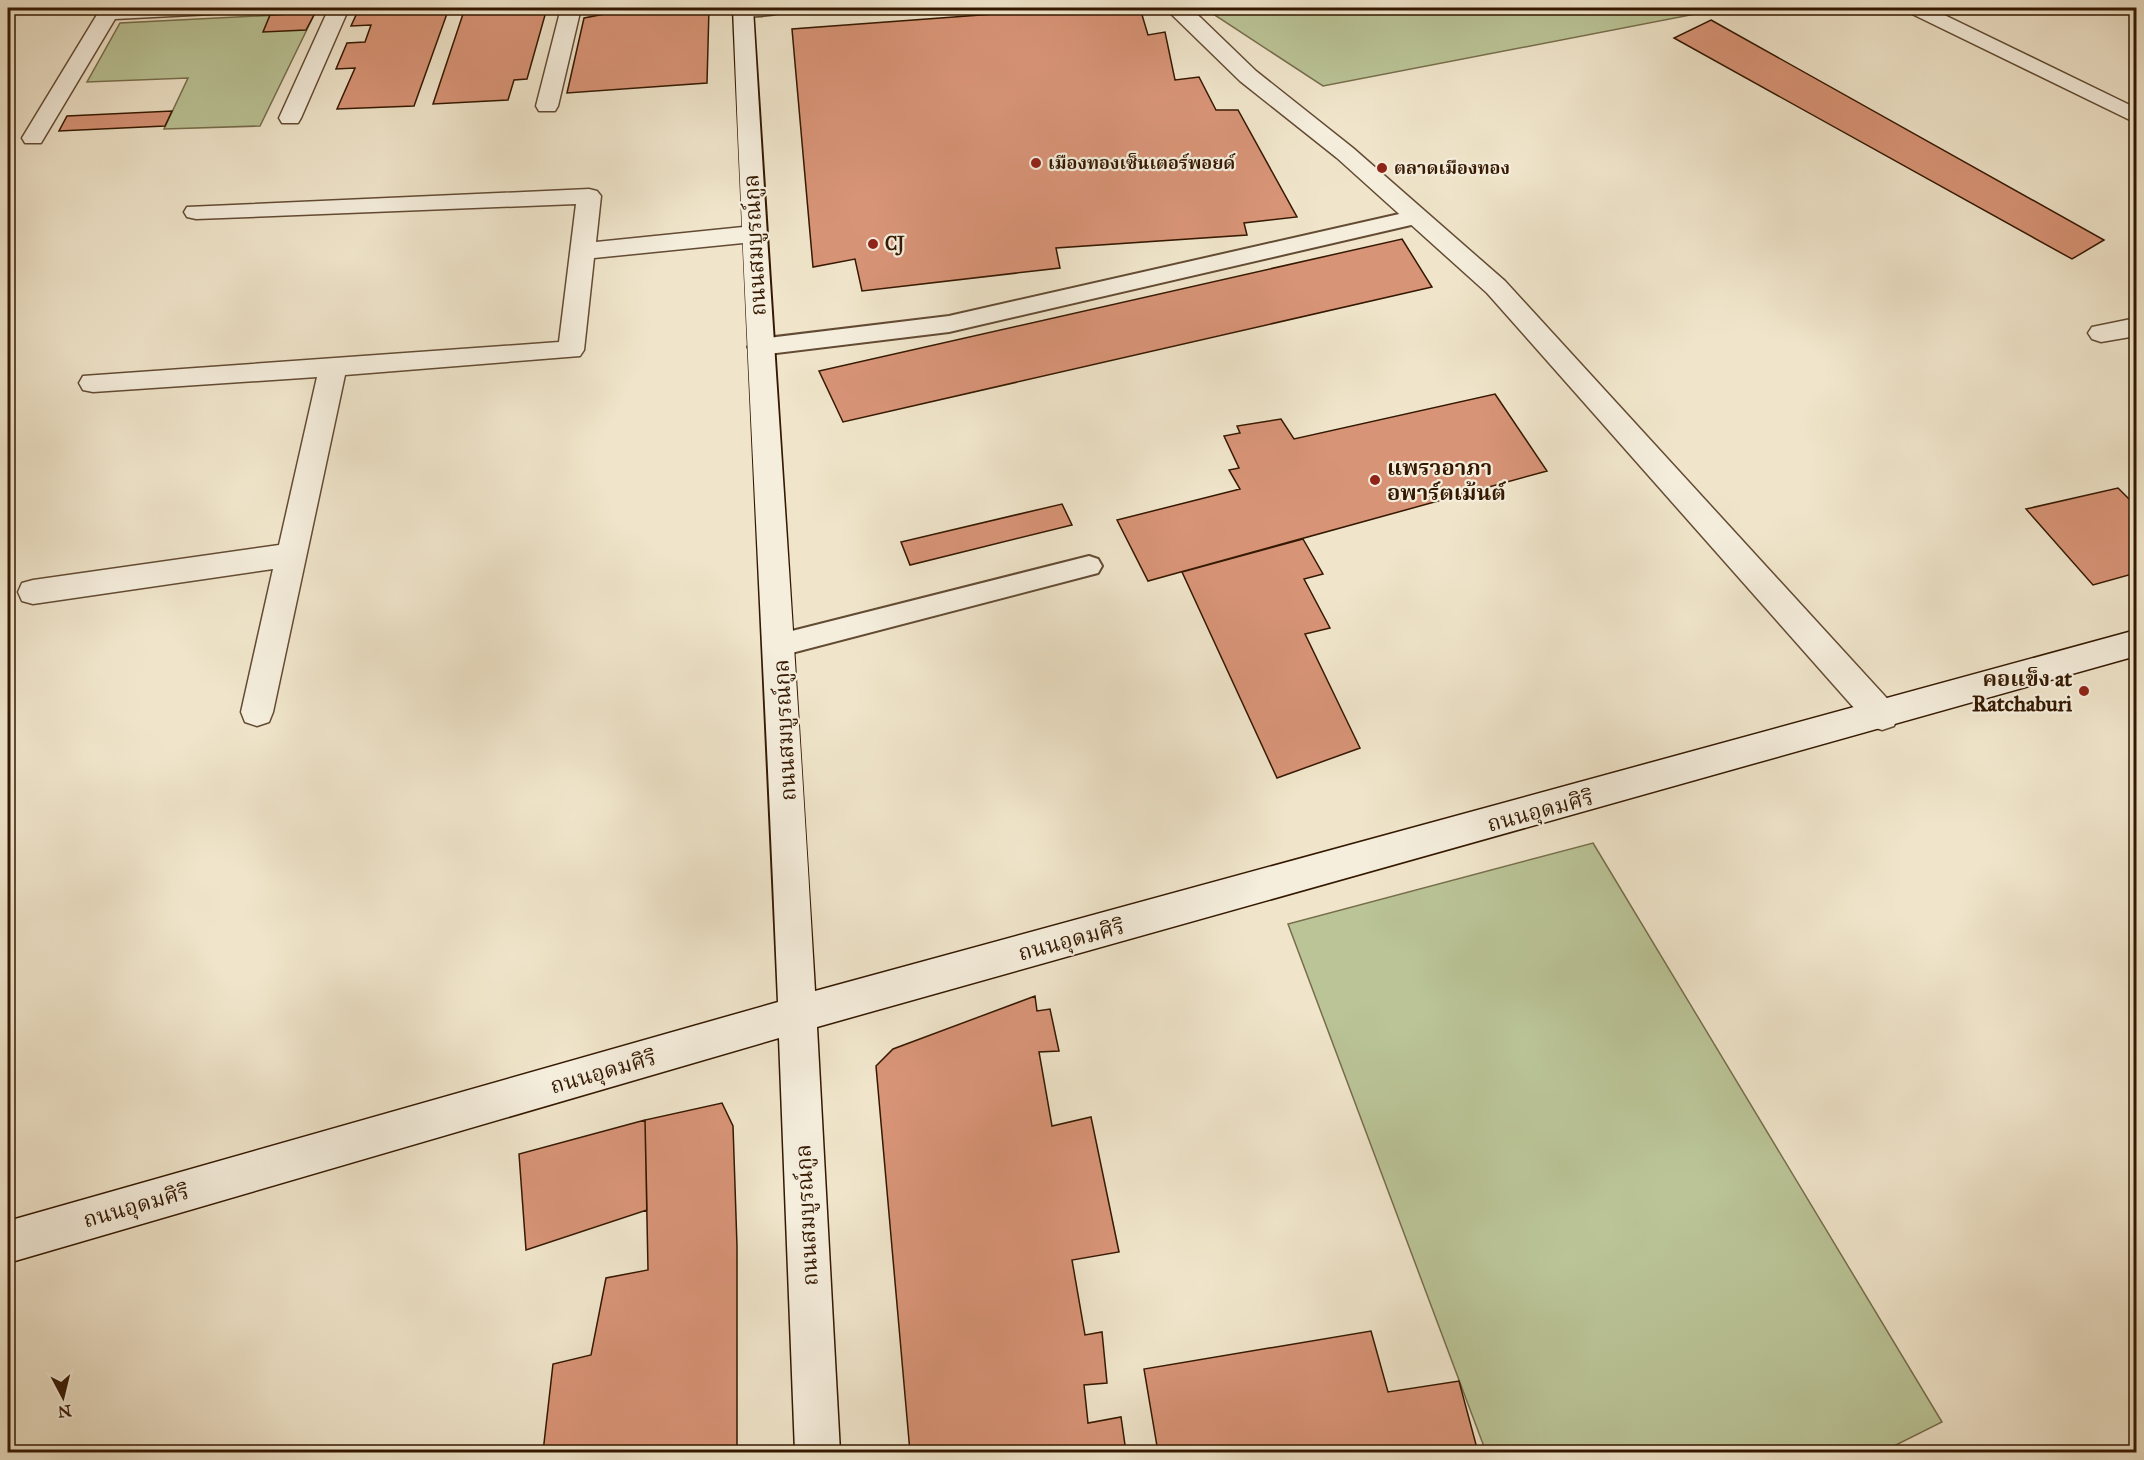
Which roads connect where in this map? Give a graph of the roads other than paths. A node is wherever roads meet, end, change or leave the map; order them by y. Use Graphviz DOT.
graph roads {
  1 [pos="212,8"];
  2 [pos="339,8"];
  3 [pos="571,8"];
  4 [pos="777,8"];
  5 [pos="1175,8"];
  6 [pos="1915,8"];
  7 [pos="743,9"];
  8 [pos="547,106"];
  9 [pos="2136,116"];
  10 [pos="290,118"];
  11 [pos="33,138"];
  12 [pos="196,212"];
  13 [pos="1417,217"];
  14 [pos="753,234"];
  15 [pos="582,251"];
  16 [pos="2136,327"];
  17 [pos="2101,333"];
  18 [pos="759,346"];
  19 [pos="333,366"];
  20 [pos="93,383"];
  21 [pos="292,555"];
  22 [pos="1089,567"];
  23 [pos="33,592"];
  24 [pos="2136,643"];
  25 [pos="780,645"];
  26 [pos="257,712"];
  27 [pos="1882,716"];
  28 [pos="796,1015"];
  29 [pos="8,1242"];
  30 [pos="818,1452"];
  1 -- 11 [label="street"];
  2 -- 10 [label="street"];
  3 -- 8 [label="street"];
  4 -- 7 [label="street"];
  5 -- 13 [label="street"];
  6 -- 9 [label="street"];
  7 -- 14 [label="street, ถนนสมบูรณ์กูล"];
  12 -- 15 [label="street"];
  13 -- 18 [label="lane"];
  13 -- 27 [label="street"];
  14 -- 15 [label="street"];
  14 -- 18 [label="street, ถนนสมบูรณ์กูล"];
  15 -- 19 [label="street"];
  16 -- 17 [label="street"];
  18 -- 25 [label="street, ถนนสมบูรณ์กูล"];
  19 -- 20 [label="street"];
  19 -- 21 [label="street"];
  21 -- 23 [label="street"];
  21 -- 26 [label="street"];
  22 -- 25 [label="lane"];
  24 -- 27 [label="street, ถนนอุดมศิริ"];
  25 -- 28 [label="street, ถนนสมบูรณ์กูล"];
  27 -- 28 [label="street, ถนนอุดมศิริ"];
  28 -- 29 [label="street, ถนนอุดมศิริ"];
  28 -- 30 [label="street, ถนนสมบูรณ์กูล"];
}
